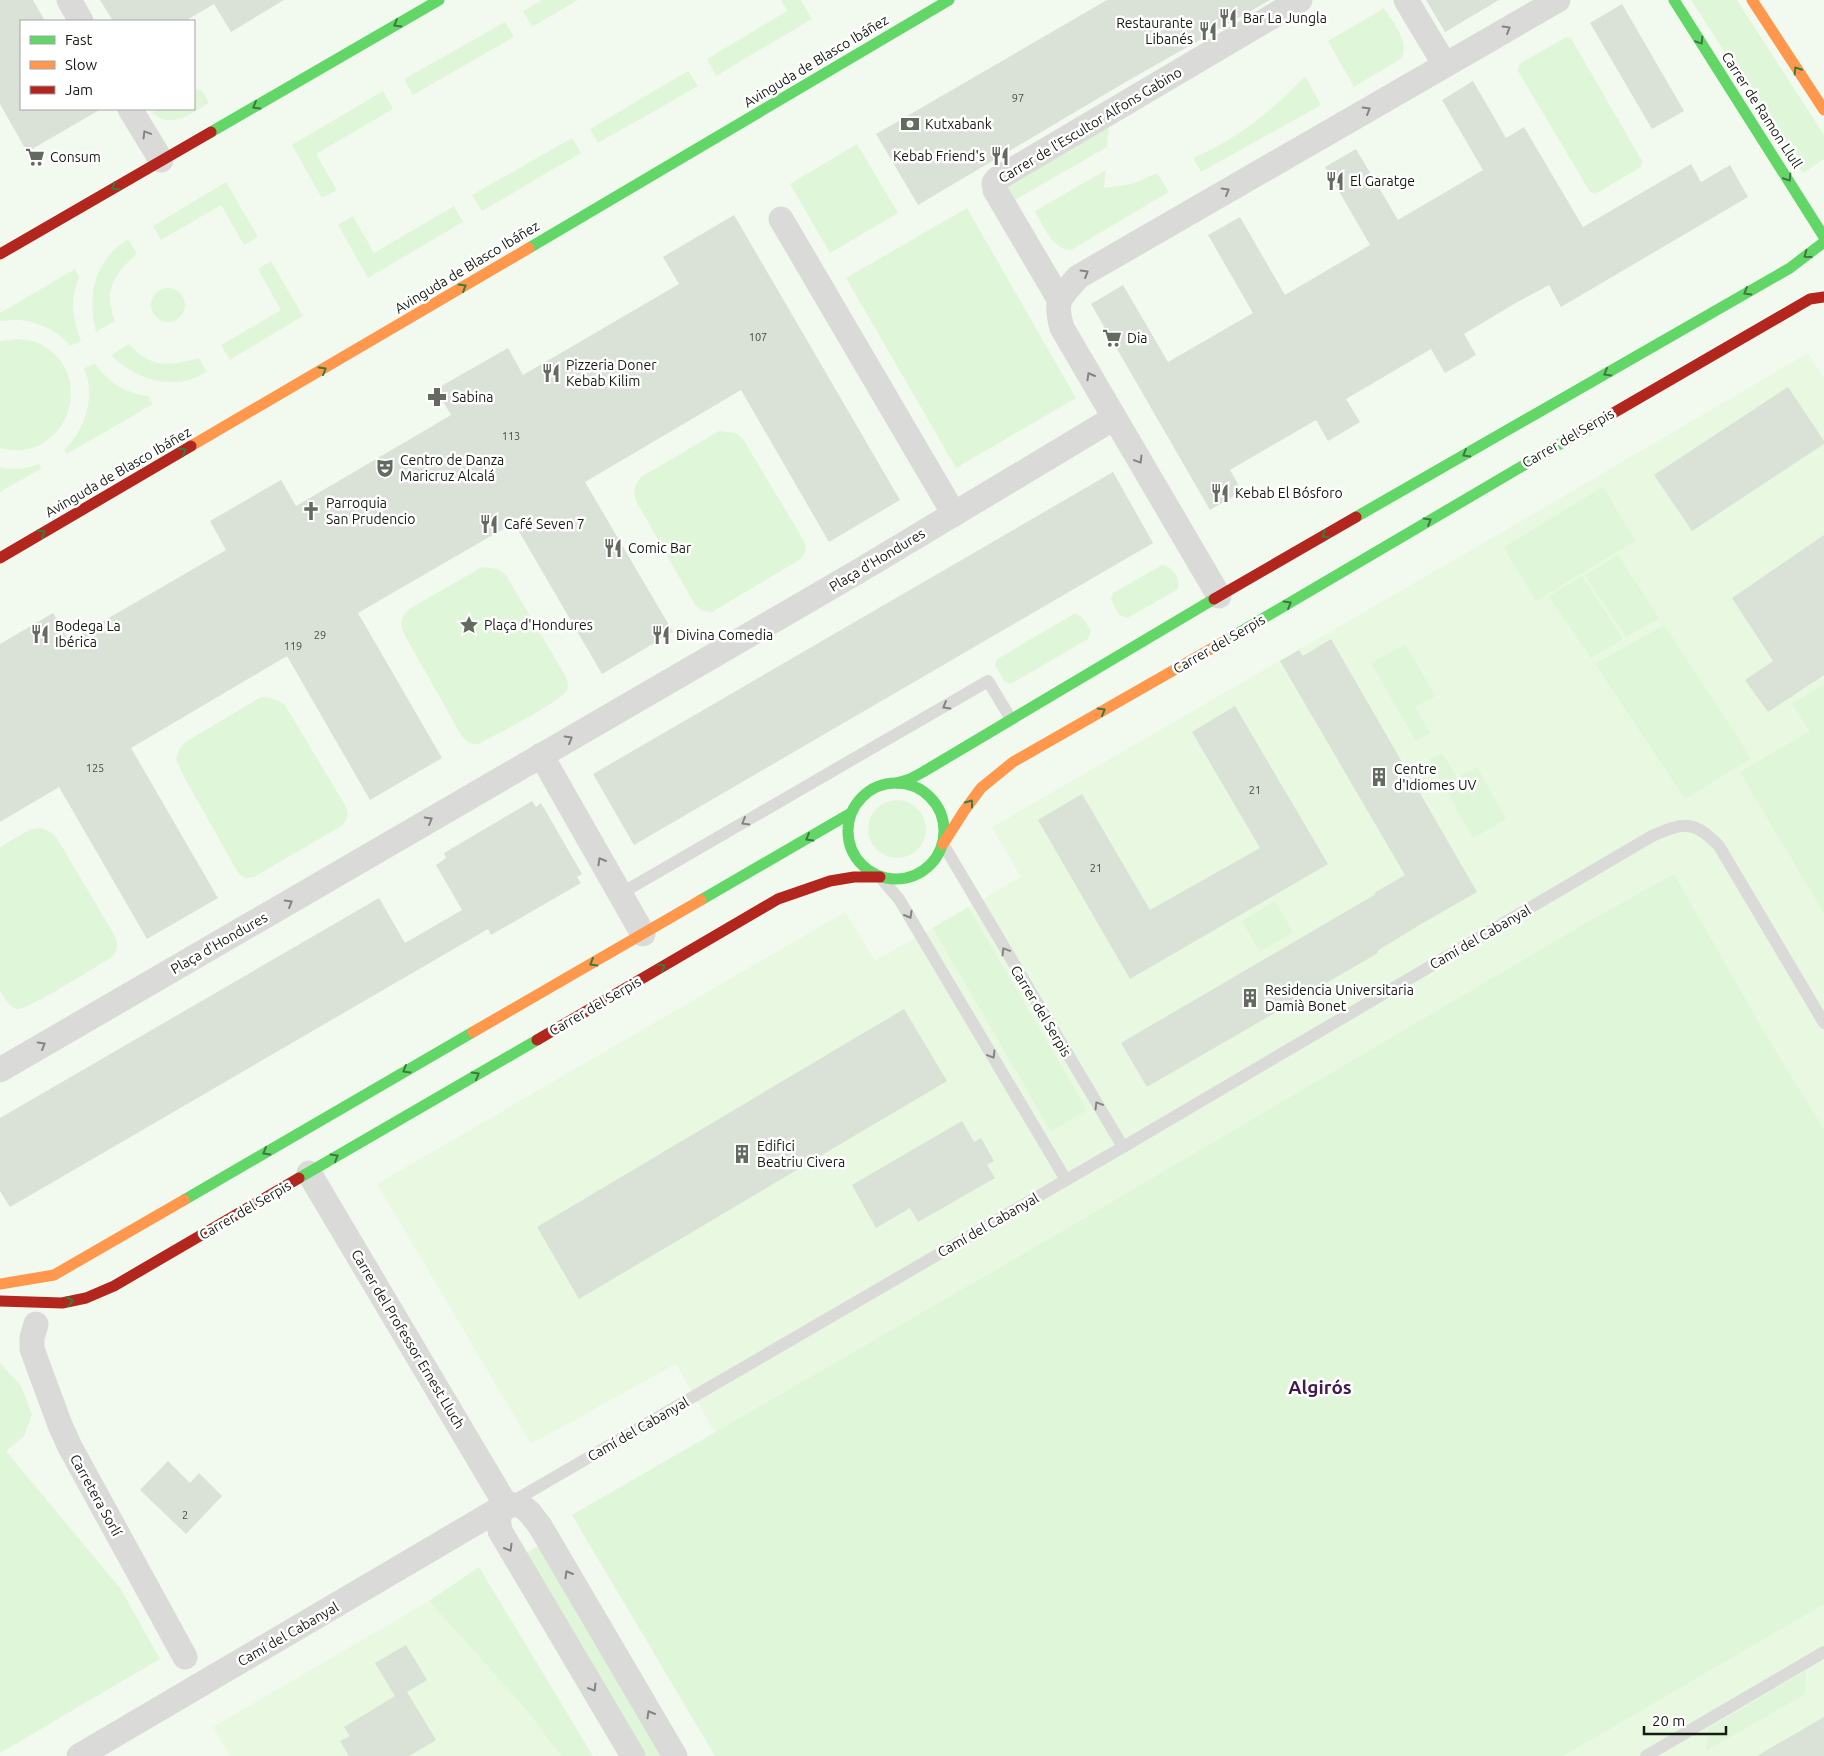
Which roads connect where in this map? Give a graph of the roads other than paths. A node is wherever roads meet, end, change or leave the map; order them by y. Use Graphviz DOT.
graph roads {
  1 [pos="68,0"];
  2 [pos="439,0"];
  3 [pos="949,0"];
  4 [pos="1300,0"];
  5 [pos="1406,0"];
  6 [pos="1558,0"];
  7 [pos="1674,0"];
  8 [pos="1752,0"];
  9 [pos="79,20"];
  10 [pos="1445,65"];
  11 [pos="131,110"];
  12 [pos="1824,110"];
  13 [pos="161,160"];
  14 [pos="780,219"];
  15 [pos="1824,237"];
  16 [pos="1824,242"];
  17 [pos="0,254"];
  18 [pos="1824,298"];
  19 [pos="1058,304"];
  20 [pos="1114,418"];
  21 [pos="954,514"];
  22 [pos="0,558"];
  23 [pos="1219,596"];
  24 [pos="1011,719"];
  25 [pos="541,755"];
  26 [pos="897,783"];
  27 [pos="851,813"];
  28 [pos="943,844"];
  29 [pos="880,877"];
  30 [pos="620,894"];
  31 [pos="643,934"];
  32 [pos="1824,1023"];
  33 [pos="0,1070"];
  34 [pos="1123,1147"];
  35 [pos="309,1173"];
  36 [pos="1066,1180"];
  37 [pos="8,1272"];
  38 [pos="22,1280"];
  39 [pos="0,1284"];
  40 [pos="0,1301"];
  41 [pos="36,1324"];
  42 [pos="506,1505"];
  43 [pos="1824,1652"];
  44 [pos="185,1657"];
  45 [pos="79,1756"];
  46 [pos="633,1756"];
  47 [pos="674,1756"];
  48 [pos="1646,1756"];
  1 -- 9 [label="street"];
  2 -- 13 [label="street, one-way"];
  22 -- 3 [label="street, Avinguda de Blasco Ibáñez, one-way"];
  4 -- 19 [label="street, Carrer de l'Escultor Alfons Gabino"];
  5 -- 10 [label="street"];
  10 -- 6 [label="street, one-way"];
  7 -- 15 [label="street, Carrer de Ramon Llull, one-way"];
  12 -- 8 [label="street, one-way"];
  19 -- 10 [label="street, one-way"];
  13 -- 11 [label="street, one-way"];
  13 -- 17 [label="street, one-way"];
  14 -- 21 [label="street"];
  16 -- 23 [label="street, one-way"];
  28 -- 18 [label="street, Carrer del Serpis, one-way"];
  20 -- 19 [label="street, one-way"];
  20 -- 21 [label="street, Plaça d'Hondures"];
  20 -- 23 [label="street, one-way"];
  25 -- 21 [label="street, Plaça d'Hondures, one-way"];
  23 -- 24 [label="street"];
  24 -- 26 [label="street"];
  24 -- 30 [label="lane, one-way"];
  30 -- 25 [label="street, one-way"];
  33 -- 25 [label="street, Plaça d'Hondures, one-way"];
  26 -- 27 [label="street"];
  26 -- 28 [label="street"];
  27 -- 29 [label="street"];
  27 -- 31 [label="street, one-way"];
  28 -- 29 [label="street"];
  34 -- 28 [label="lane, Carrer del Serpis, one-way"];
  35 -- 29 [label="street, Carrer del Serpis, one-way"];
  29 -- 36 [label="lane, one-way"];
  30 -- 31 [label="street"];
  31 -- 38 [label="street, one-way"];
  32 -- 34 [label="lane, Camí del Cabanyal"];
  34 -- 36 [label="lane, Camí del Cabanyal"];
  40 -- 35 [label="street, Carrer del Serpis, one-way"];
  35 -- 42 [label="street, Carrer del Professor Ernest Lluch"];
  36 -- 42 [label="lane, Camí del Cabanyal"];
  37 -- 38 [label="street"];
  38 -- 39 [label="street"];
  41 -- 44 [label="street, Carretera Sorlí"];
  42 -- 45 [label="street, Camí del Cabanyal"];
  42 -- 46 [label="street, one-way"];
  47 -- 42 [label="street, one-way"];
  43 -- 48 [label="lane"];
}
